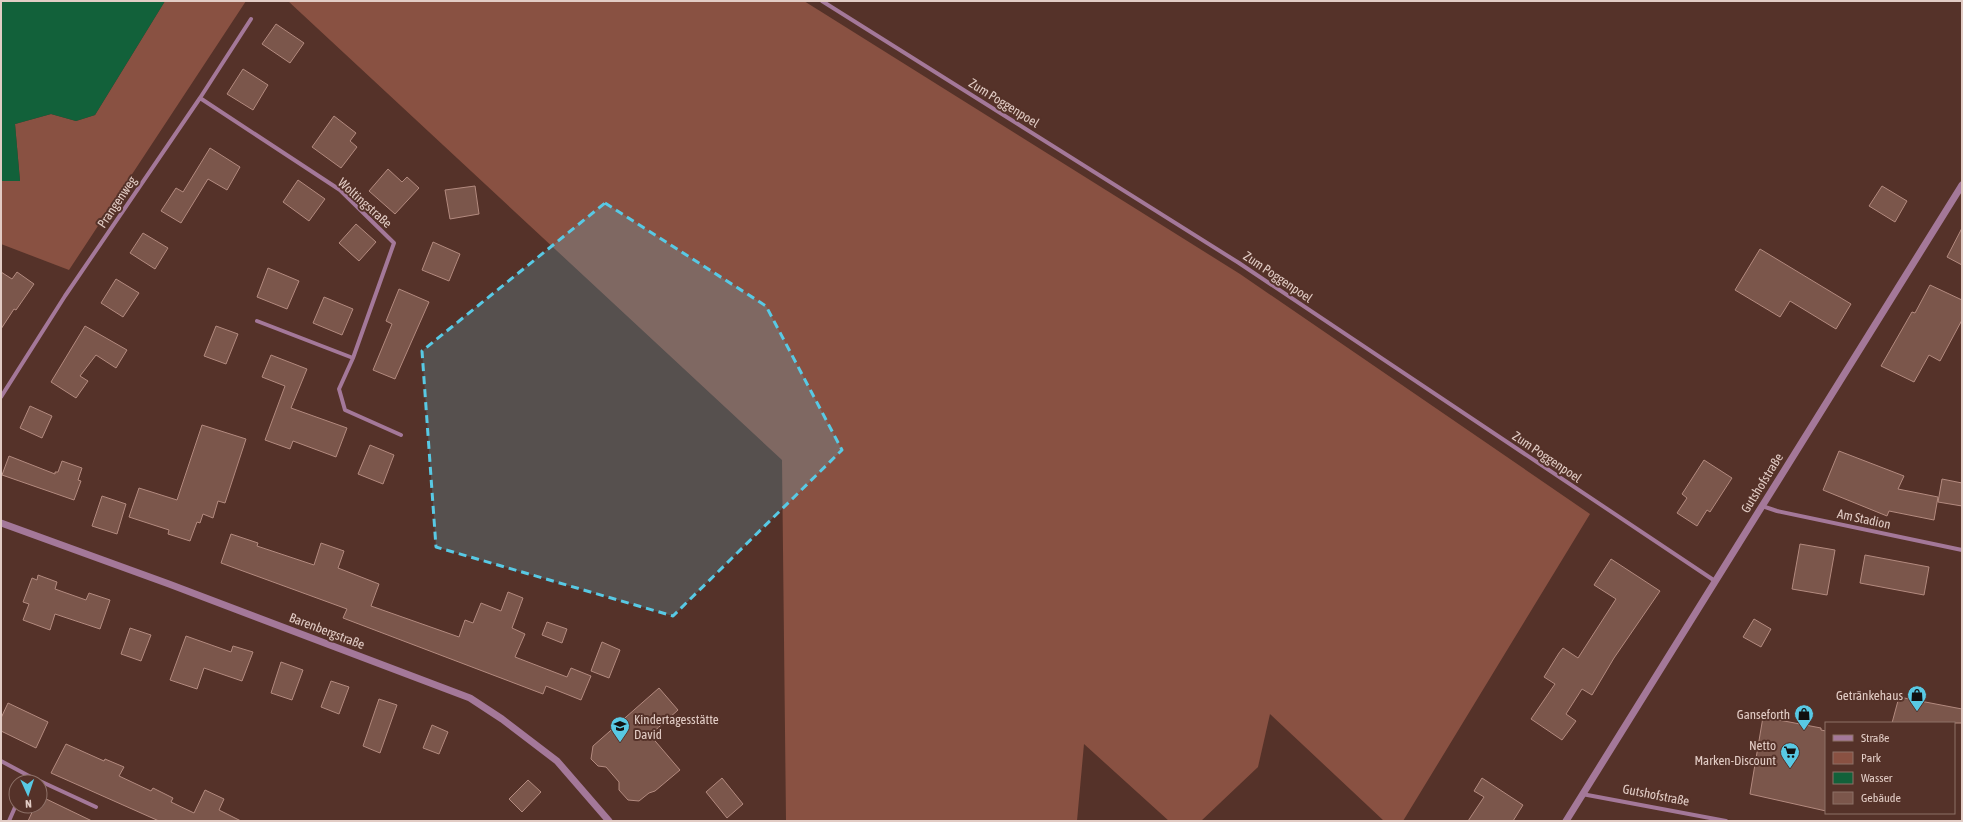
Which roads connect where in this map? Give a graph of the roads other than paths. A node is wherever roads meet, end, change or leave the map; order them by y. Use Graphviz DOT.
graph roads {
  1 [pos="822,1"];
  2 [pos="251,19"];
  3 [pos="200,98"];
  4 [pos="1962,185"];
  5 [pos="257,321"];
  6 [pos="353,358"];
  7 [pos="1,397"];
  8 [pos="401,435"];
  9 [pos="1762,506"];
  10 [pos="1,523"];
  11 [pos="1962,550"];
  12 [pos="1715,581"];
  13 [pos="1,761"];
  14 [pos="25,774"];
  15 [pos="48,785"];
  16 [pos="1582,794"];
  17 [pos="96,807"];
  18 [pos="609,821"];
  19 [pos="1566,821"];
  20 [pos="1726,821"];
  1 -- 12 [label="street, Zum Poggenpoel"];
  2 -- 3 [label="street, Prangenweg"];
  3 -- 6 [label="street, Woltingstraße"];
  3 -- 7 [label="street, Prangenweg"];
  4 -- 9 [label="street, Gutshofstraße"];
  5 -- 6 [label="street"];
  6 -- 8 [label="street, Woltingstraße"];
  9 -- 11 [label="street, Am Stadion"];
  9 -- 12 [label="street, Gutshofstraße"];
  10 -- 18 [label="street, Barenbergstraße"];
  12 -- 16 [label="street, Gutshofstraße"];
  13 -- 14 [label="street"];
  15 -- 17 [label="street"];
  16 -- 19 [label="street, Gutshofstraße"];
  16 -- 20 [label="street, Gutshofstraße"];
}
